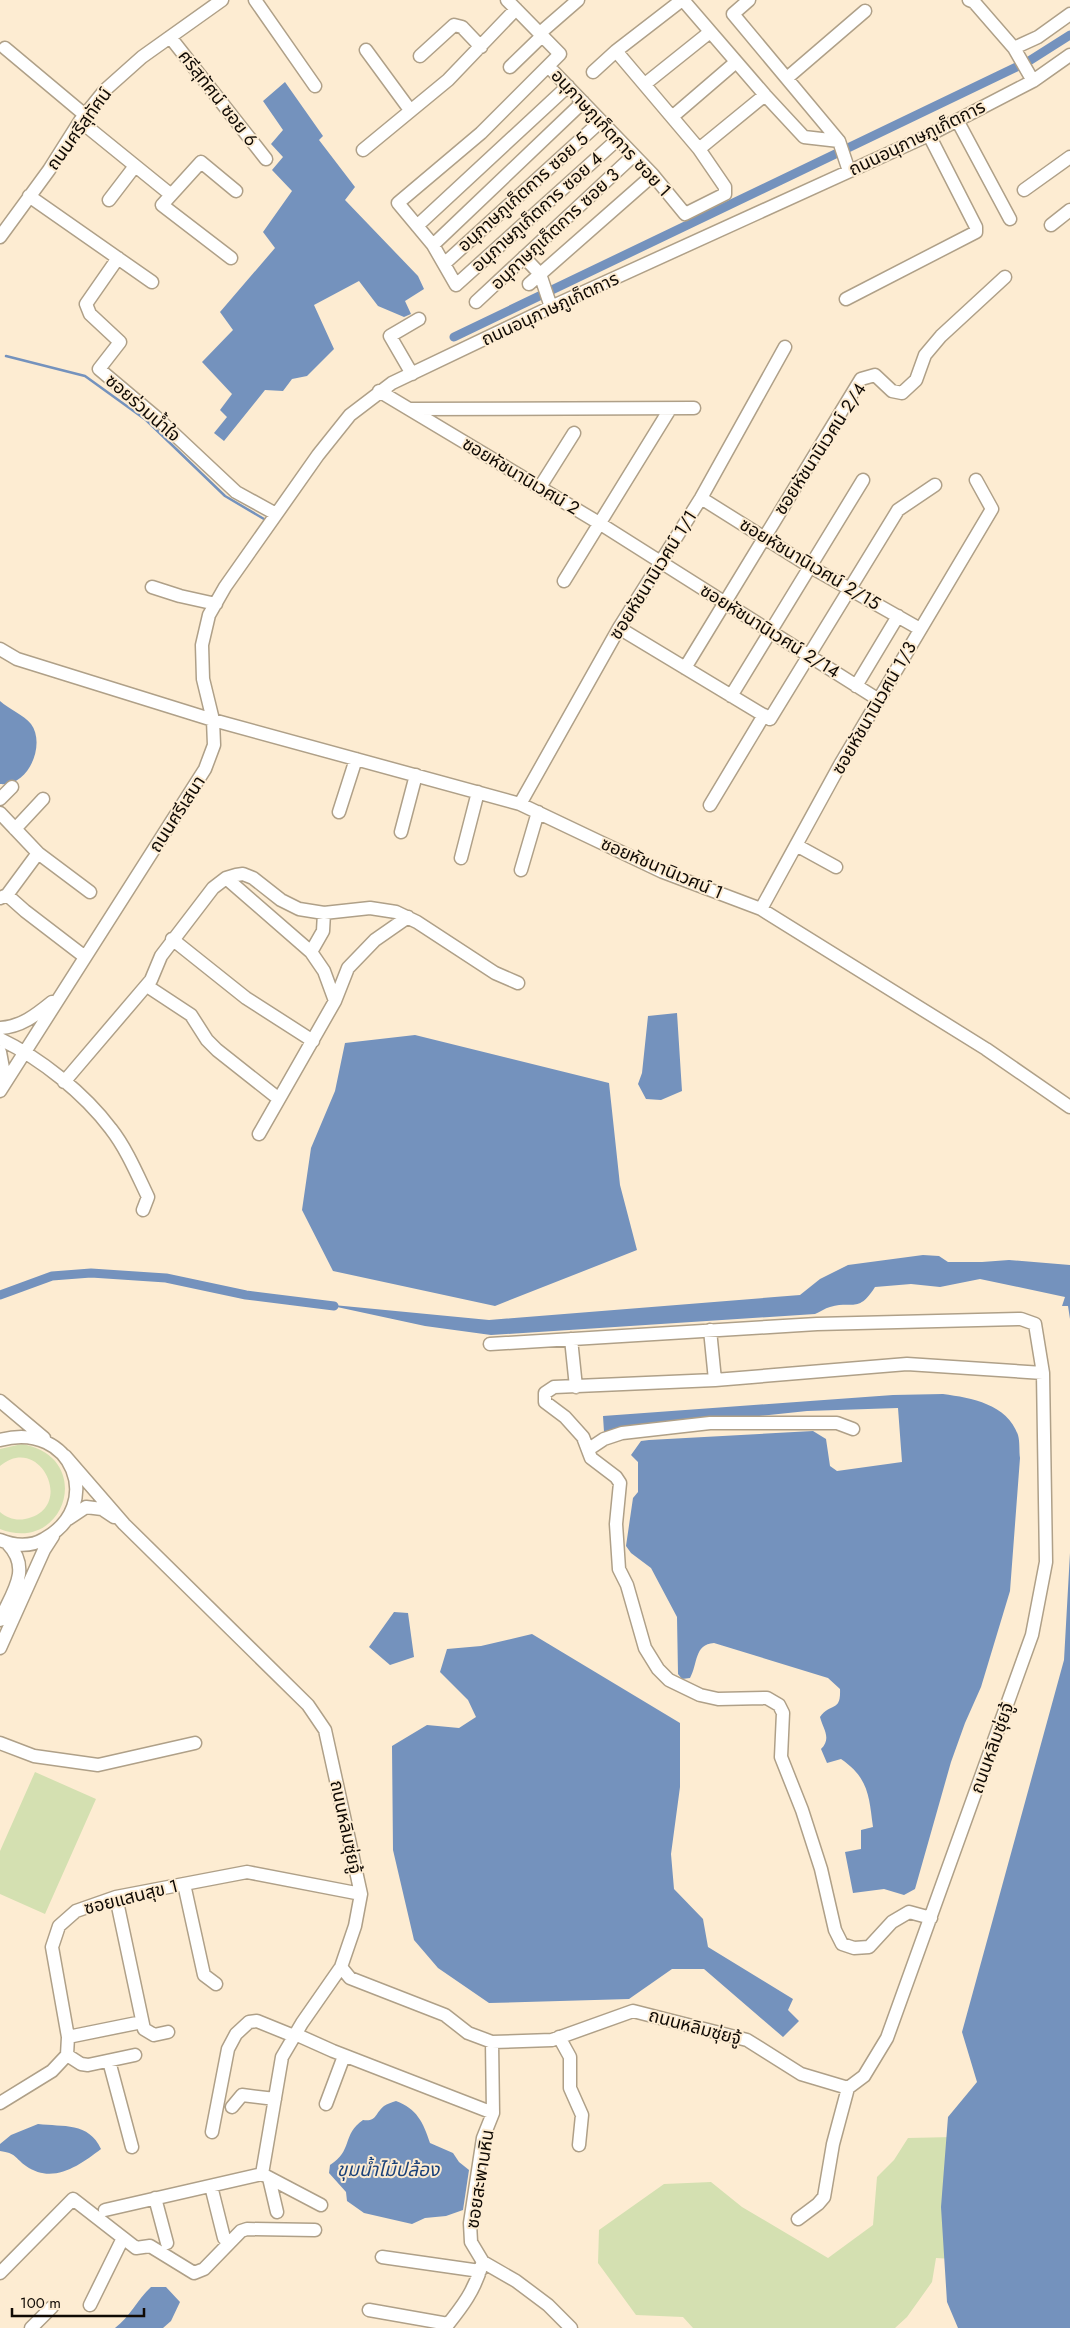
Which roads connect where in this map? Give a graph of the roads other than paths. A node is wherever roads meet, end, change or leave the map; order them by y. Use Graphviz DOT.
graph roads {
  1 [pos="222,0"];
  2 [pos="255,0"];
  3 [pos="506,0"];
  4 [pos="578,0"];
  5 [pos="682,0"];
  6 [pos="749,0"];
  7 [pos="973,1"];
  8 [pos="516,10"];
  9 [pos="864,11"];
  10 [pos="1070,14"];
  11 [pos="710,32"];
  12 [pos="541,34"];
  13 [pos="170,37"];
  14 [pos="481,47"];
  15 [pos="5,48"];
  16 [pos="1014,48"];
  17 [pos="366,50"];
  18 [pos="616,51"];
  19 [pos="1070,55"];
  20 [pos="420,56"];
  21 [pos="736,62"];
  22 [pos="548,66"];
  23 [pos="510,67"];
  24 [pos="593,72"];
  25 [pos="787,78"];
  26 [pos="1032,81"];
  27 [pos="645,84"];
  28 [pos="315,86"];
  29 [pos="568,86"];
  30 [pos="765,96"];
  31 [pos="583,102"];
  32 [pos="410,110"];
  33 [pos="672,117"];
  34 [pos="83,118"];
  35 [pos="957,120"];
  36 [pos="601,121"];
  37 [pos="929,135"];
  38 [pos="618,139"];
  39 [pos="840,141"];
  40 [pos="699,149"];
  41 [pos="363,150"];
  42 [pos="634,155"];
  43 [pos="1070,157"];
  44 [pos="266,159"];
  45 [pos="135,166"];
  46 [pos="850,170"];
  47 [pos="653,175"];
  48 [pos="1024,190"];
  49 [pos="236,191"];
  50 [pos="170,194"];
  51 [pos="29,196"];
  52 [pos="109,200"];
  53 [pos="1070,210"];
  54 [pos="1010,219"];
  55 [pos="1052,225"];
  56 [pos="417,226"];
  57 [pos="0,237"];
  58 [pos="433,245"];
  59 [pos="524,257"];
  60 [pos="118,258"];
  61 [pos="231,258"];
  62 [pos="444,264"];
  63 [pos="540,274"];
  64 [pos="1005,277"];
  65 [pos="152,282"];
  66 [pos="529,284"];
  67 [pos="846,299"];
  68 [pos="476,302"];
  69 [pos="551,307"];
  70 [pos="419,319"];
  71 [pos="786,347"];
  72 [pos="412,374"];
  73 [pos="379,391"];
  74 [pos="694,408"];
  75 [pos="410,409"];
  76 [pos="670,409"];
  77 [pos="574,433"];
  78 [pos="863,480"];
  79 [pos="976,480"];
  80 [pos="935,485"];
  81 [pos="540,487"];
  82 [pos="701,498"];
  83 [pos="276,514"];
  84 [pos="598,523"];
  85 [pos="763,537"];
  86 [pos="661,562"];
  87 [pos="809,566"];
  88 [pos="564,581"];
  89 [pos="152,587"];
  90 [pos="849,589"];
  91 [pos="725,603"];
  92 [pos="216,604"];
  93 [pos="898,616"];
  94 [pos="619,628"];
  95 [pos="920,629"];
  96 [pos="771,630"];
  97 [pos="0,649"];
  98 [pos="809,656"];
  99 [pos="685,668"];
  100 [pos="856,686"];
  101 [pos="731,696"];
  102 [pos="879,700"];
  103 [pos="767,717"];
  104 [pos="213,720"];
  105 [pos="356,759"];
  106 [pos="416,775"];
  107 [pos="12,787"];
  108 [pos="478,792"];
  109 [pos="0,799"];
  110 [pos="43,799"];
  111 [pos="520,804"];
  112 [pos="710,805"];
  113 [pos="339,812"];
  114 [pos="538,812"];
  115 [pos="0,813"];
  116 [pos="15,830"];
  117 [pos="400,832"];
  118 [pos="796,844"];
  119 [pos="38,853"];
  120 [pos="461,858"];
  121 [pos="836,867"];
  122 [pos="521,870"];
  123 [pos="226,878"];
  124 [pos="90,892"];
  125 [pos="4,897"];
  126 [pos="761,909"];
  127 [pos="324,913"];
  128 [pos="408,917"];
  129 [pos="172,939"];
  130 [pos="311,952"];
  131 [pos="85,957"];
  132 [pos="518,983"];
  133 [pos="147,986"];
  134 [pos="58,998"];
  135 [pos="335,1001"];
  136 [pos="0,1028"];
  137 [pos="0,1039"];
  138 [pos="313,1041"];
  139 [pos="0,1052"];
  140 [pos="26,1052"];
  141 [pos="64,1082"];
  142 [pos="1,1090"];
  143 [pos="279,1099"];
  144 [pos="1070,1107"];
  145 [pos="259,1134"];
  146 [pos="143,1210"];
  147 [pos="710,1330"];
  148 [pos="571,1339"];
  149 [pos="490,1344"];
  150 [pos="1044,1374"];
  151 [pos="715,1380"];
  152 [pos="576,1387"];
  153 [pos="0,1401"];
  154 [pos="853,1429"];
  155 [pos="0,1440"];
  156 [pos="53,1445"];
  157 [pos="590,1449"];
  158 [pos="64,1456"];
  159 [pos="67,1520"];
  160 [pos="124,1524"];
  161 [pos="55,1534"];
  162 [pos="4,1542"];
  163 [pos="0,1620"];
  164 [pos="0,1648"];
  165 [pos="0,1743"];
  166 [pos="195,1743"];
  167 [pos="184,1884"];
  168 [pos="361,1894"];
  169 [pos="116,1897"];
  170 [pos="931,1918"];
  171 [pos="341,1967"];
  172 [pos="216,1984"];
  173 [pos="142,2022"];
  174 [pos="168,2032"];
  175 [pos="295,2035"];
  176 [pos="68,2037"];
  177 [pos="559,2037"];
  178 [pos="492,2042"];
  179 [pos="67,2055"];
  180 [pos="135,2055"];
  181 [pos="344,2056"];
  182 [pos="109,2061"];
  183 [pos="848,2088"];
  184 [pos="275,2099"];
  185 [pos="0,2103"];
  186 [pos="326,2104"];
  187 [pos="232,2107"];
  188 [pos="493,2113"];
  189 [pos="212,2132"];
  190 [pos="579,2145"];
  191 [pos="132,2147"];
  192 [pos="265,2176"];
  193 [pos="211,2186"];
  194 [pos="155,2198"];
  195 [pos="321,2206"];
  196 [pos="105,2210"];
  197 [pos="277,2212"];
  198 [pos="798,2219"];
  199 [pos="314,2230"];
  200 [pos="124,2238"];
  201 [pos="224,2238"];
  202 [pos="167,2243"];
  203 [pos="382,2257"];
  204 [pos="481,2266"];
  205 [pos="0,2273"];
  206 [pos="90,2305"];
  207 [pos="52,2307"];
  208 [pos="368,2310"];
  209 [pos="446,2326"];
  210 [pos="31,2328"];
  211 [pos="571,2328"];
  1 -- 13 [label="street, ถนนศรีสุทัศน์"];
  2 -- 28 [label="street"];
  3 -- 8 [label="street"];
  4 -- 12 [label="street"];
  5 -- 11 [label="street"];
  5 -- 18 [label="street"];
  6 -- 25 [label="street"];
  7 -- 16 [label="street"];
  8 -- 12 [label="street"];
  8 -- 14 [label="street"];
  9 -- 25 [label="street"];
  10 -- 16 [label="street"];
  11 -- 21 [label="street"];
  11 -- 27 [label="street"];
  12 -- 22 [label="street, อนุภาษภูเก็ตการ ซอย 1"];
  12 -- 23 [label="street"];
  13 -- 34 [label="street, ถนนศรีสุทัศน์"];
  13 -- 44 [label="street, ศรีสุทัศน์ ซอย 6"];
  14 -- 20 [label="street"];
  14 -- 32 [label="street"];
  15 -- 34 [label="street"];
  16 -- 26 [label="street"];
  17 -- 32 [label="street"];
  18 -- 24 [label="street"];
  18 -- 27 [label="street"];
  19 -- 26 [label="street, ถนนอนุภาษภูเก็ตการ"];
  21 -- 30 [label="street"];
  21 -- 33 [label="street"];
  22 -- 29 [label="street, อนุภาษภูเก็ตการ ซอย 1"];
  22 -- 56 [label="street"];
  25 -- 39 [label="street"];
  26 -- 35 [label="street, ถนนอนุภาษภูเก็ตการ"];
  27 -- 33 [label="street"];
  29 -- 31 [label="street, อนุภาษภูเก็ตการ ซอย 1"];
  29 -- 56 [label="street"];
  30 -- 39 [label="street"];
  30 -- 40 [label="street"];
  31 -- 36 [label="street, อนุภาษภูเก็ตการ ซอย 1"];
  31 -- 58 [label="street"];
  32 -- 41 [label="street"];
  33 -- 40 [label="street"];
  34 -- 45 [label="street"];
  34 -- 51 [label="street, ถนนศรีสุทัศน์"];
  35 -- 37 [label="street, ถนนอนุภาษภูเก็ตการ"];
  35 -- 54 [label="street"];
  36 -- 38 [label="street, อนุภาษภูเก็ตการ ซอย 1"];
  36 -- 62 [label="street, อนุภาษภูเก็ตการ ซอย 5"];
  37 -- 46 [label="street, ถนนอนุภาษภูเก็ตการ"];
  37 -- 67 [label="street"];
  38 -- 42 [label="street, อนุภาษภูเก็ตการ ซอย 1"];
  38 -- 62 [label="street, อนุภาษภูเก็ตการ ซอย 4"];
  39 -- 46 [label="street"];
  40 -- 47 [label="street, อนุภาษภูเก็ตการ ซอย 1"];
  42 -- 47 [label="street, อนุภาษภูเก็ตการ ซอย 1"];
  42 -- 59 [label="street, อนุภาษภูเก็ตการ ซอย 3"];
  43 -- 48 [label="street"];
  45 -- 50 [label="street"];
  45 -- 52 [label="street"];
  46 -- 69 [label="street, ถนนอนุภาษภูเก็ตการ"];
  47 -- 63 [label="street"];
  49 -- 50 [label="street"];
  50 -- 61 [label="street"];
  51 -- 57 [label="street, ถนนศรีสุทัศน์"];
  51 -- 60 [label="street"];
  53 -- 55 [label="street"];
  56 -- 58 [label="street"];
  58 -- 62 [label="street"];
  59 -- 63 [label="street"];
  59 -- 68 [label="street, อนุภาษภูเก็ตการ ซอย 3"];
  60 -- 65 [label="street"];
  60 -- 83 [label="street, ซอยร่วมน้ำใจ"];
  63 -- 66 [label="street"];
  63 -- 69 [label="street"];
  64 -- 85 [label="street, ซอยหัชนานิเวศน์ 2/4"];
  69 -- 72 [label="street, ถนนอนุภาษภูเก็ตการ"];
  70 -- 72 [label="street"];
  71 -- 82 [label="street, ซอยหัชนานิเวศน์ 1/1"];
  72 -- 73 [label="street, ถนนอนุภาษภูเก็ตการ"];
  73 -- 75 [label="street, ซอยหัชนานิเวศน์ 2"];
  73 -- 83 [label="street, ถนนอนุภาษภูเก็ตการ"];
  74 -- 76 [label="street"];
  75 -- 76 [label="street"];
  75 -- 81 [label="street, ซอยหัชนานิเวศน์ 2"];
  76 -- 84 [label="street"];
  77 -- 81 [label="street"];
  78 -- 87 [label="street"];
  79 -- 95 [label="street, ซอยหัชนานิเวศน์ 1/3"];
  80 -- 90 [label="street"];
  81 -- 84 [label="street, ซอยหัชนานิเวศน์ 2"];
  82 -- 85 [label="street, ซอยหัชนานิเวศน์ 2/15"];
  82 -- 86 [label="street, ซอยหัชนานิเวศน์ 1/1"];
  83 -- 92 [label="street, ถนนอนุภาษภูเก็ตการ"];
  84 -- 86 [label="street, ซอยหัชนานิเวศน์ 2"];
  84 -- 88 [label="street"];
  85 -- 87 [label="street, ซอยหัชนานิเวศน์ 2/15"];
  85 -- 91 [label="street"];
  86 -- 91 [label="street, ซอยหัชนานิเวศน์ 2/14"];
  86 -- 94 [label="street, ซอยหัชนานิเวศน์ 1/1"];
  87 -- 90 [label="street, ซอยหัชนานิเวศน์ 2/15"];
  87 -- 96 [label="street"];
  89 -- 92 [label="street"];
  90 -- 93 [label="street, ซอยหัชนานิเวศน์ 2/15"];
  90 -- 98 [label="street"];
  91 -- 96 [label="street, ซอยหัชนานิเวศน์ 2/14"];
  91 -- 99 [label="street"];
  92 -- 104 [label="street, ถนนอนุภาษภูเก็ตการ"];
  93 -- 95 [label="street, ซอยหัชนานิเวศน์ 2/15"];
  93 -- 100 [label="street"];
  94 -- 99 [label="street"];
  94 -- 111 [label="street, ซอยหัชนานิเวศน์ 1/1"];
  95 -- 102 [label="street, ซอยหัชนานิเวศน์ 1/3"];
  96 -- 98 [label="street, ซอยหัชนานิเวศน์ 2/14"];
  96 -- 101 [label="street"];
  97 -- 104 [label="street"];
  98 -- 100 [label="street, ซอยหัชนานิเวศน์ 2/14"];
  98 -- 103 [label="street"];
  99 -- 101 [label="street"];
  100 -- 102 [label="street, ซอยหัชนานิเวศน์ 2/14"];
  101 -- 103 [label="street"];
  102 -- 118 [label="street, ซอยหัชนานิเวศน์ 1/3"];
  103 -- 112 [label="street"];
  104 -- 105 [label="street, ซอยหัชนานิเวศน์ 1"];
  104 -- 131 [label="street, ถนนศรีเสนา"];
  105 -- 106 [label="street, ซอยหัชนานิเวศน์ 1"];
  105 -- 113 [label="street"];
  106 -- 108 [label="street, ซอยหัชนานิเวศน์ 1"];
  106 -- 117 [label="street"];
  107 -- 109 [label="street"];
  108 -- 111 [label="street, ซอยหัชนานิเวศน์ 1"];
  108 -- 120 [label="street"];
  110 -- 116 [label="street"];
  111 -- 114 [label="street, ซอยหัชนานิเวศน์ 1"];
  114 -- 122 [label="street"];
  114 -- 126 [label="street, ซอยหัชนานิเวศน์ 1"];
  115 -- 116 [label="street"];
  116 -- 119 [label="street"];
  118 -- 121 [label="street"];
  118 -- 126 [label="street, ซอยหัชนานิเวศน์ 1/3"];
  119 -- 124 [label="street"];
  119 -- 125 [label="street"];
  123 -- 127 [label="street"];
  123 -- 129 [label="street"];
  123 -- 130 [label="street"];
  125 -- 131 [label="street"];
  126 -- 144 [label="street, ซอยหัชนานิเวศน์ 1"];
  127 -- 128 [label="street"];
  127 -- 130 [label="street"];
  128 -- 132 [label="street"];
  128 -- 135 [label="street"];
  129 -- 133 [label="street"];
  129 -- 138 [label="street"];
  130 -- 135 [label="street"];
  131 -- 134 [label="street, ถนนศรีเสนา"];
  133 -- 141 [label="street"];
  133 -- 143 [label="street"];
  134 -- 136 [label="street"];
  134 -- 140 [label="street, ถนนศรีเสนา"];
  135 -- 138 [label="street"];
  137 -- 140 [label="street"];
  138 -- 143 [label="street"];
  139 -- 142 [label="street"];
  140 -- 141 [label="street"];
  140 -- 142 [label="street, ถนนศรีเสนา"];
  141 -- 146 [label="street"];
  143 -- 145 [label="street"];
  147 -- 148 [label="street"];
  147 -- 150 [label="street, ถนนหลิมซุ่ยจู้"];
  147 -- 151 [label="street"];
  148 -- 149 [label="street"];
  148 -- 152 [label="street"];
  150 -- 151 [label="street"];
  150 -- 170 [label="street, ถนนหลิมซุ่ยจู้"];
  151 -- 152 [label="street"];
  152 -- 157 [label="street"];
  153 -- 156 [label="street, ถนนหลิมซุ่ยจู้"];
  154 -- 157 [label="street"];
  155 -- 156 [label="street"];
  156 -- 158 [label="street, ถนนหลิมซุ่ยจู้"];
  157 -- 170 [label="street"];
  158 -- 159 [label="street"];
  158 -- 160 [label="street, ถนนหลิมซุ่ยจู้"];
  159 -- 160 [label="street, ถนนหลิมซุ่ยจู้"];
  159 -- 161 [label="street"];
  160 -- 168 [label="street, ถนนหลิมซุ่ยจู้"];
  161 -- 162 [label="street"];
  161 -- 164 [label="street"];
  162 -- 163 [label="street"];
  165 -- 166 [label="street"];
  167 -- 168 [label="street, ซอยแสนสุข 1"];
  167 -- 169 [label="street, ซอยแสนสุข 1"];
  167 -- 172 [label="street"];
  168 -- 171 [label="street, ถนนหลิมซุ่ยจู้"];
  169 -- 173 [label="street"];
  169 -- 176 [label="street, ซอยแสนสุข 1"];
  170 -- 183 [label="street, ถนนหลิมซุ่ยจู้"];
  171 -- 175 [label="street"];
  171 -- 178 [label="street, ถนนหลิมซุ่ยจู้"];
  173 -- 174 [label="street"];
  173 -- 176 [label="street"];
  175 -- 181 [label="street"];
  175 -- 184 [label="street"];
  175 -- 189 [label="street"];
  176 -- 179 [label="street, ซอยแสนสุข 1"];
  177 -- 178 [label="street, ถนนหลิมซุ่ยจู้"];
  177 -- 183 [label="street, ถนนหลิมซุ่ยจู้"];
  177 -- 190 [label="street"];
  178 -- 188 [label="street, ซอยสะพานหิน"];
  179 -- 182 [label="street"];
  179 -- 185 [label="street"];
  180 -- 182 [label="street"];
  181 -- 186 [label="street"];
  181 -- 188 [label="street"];
  182 -- 191 [label="street"];
  183 -- 198 [label="street"];
  184 -- 187 [label="street"];
  184 -- 192 [label="street"];
  188 -- 204 [label="street, ซอยสะพานหิน"];
  192 -- 193 [label="street"];
  192 -- 195 [label="street"];
  192 -- 197 [label="street"];
  193 -- 194 [label="street"];
  193 -- 201 [label="street"];
  194 -- 196 [label="street"];
  194 -- 202 [label="street"];
  199 -- 200 [label="street"];
  200 -- 205 [label="street"];
  200 -- 206 [label="street"];
  203 -- 204 [label="street"];
  204 -- 209 [label="street"];
  204 -- 211 [label="street"];
  207 -- 210 [label="street"];
  208 -- 209 [label="street"];
}
